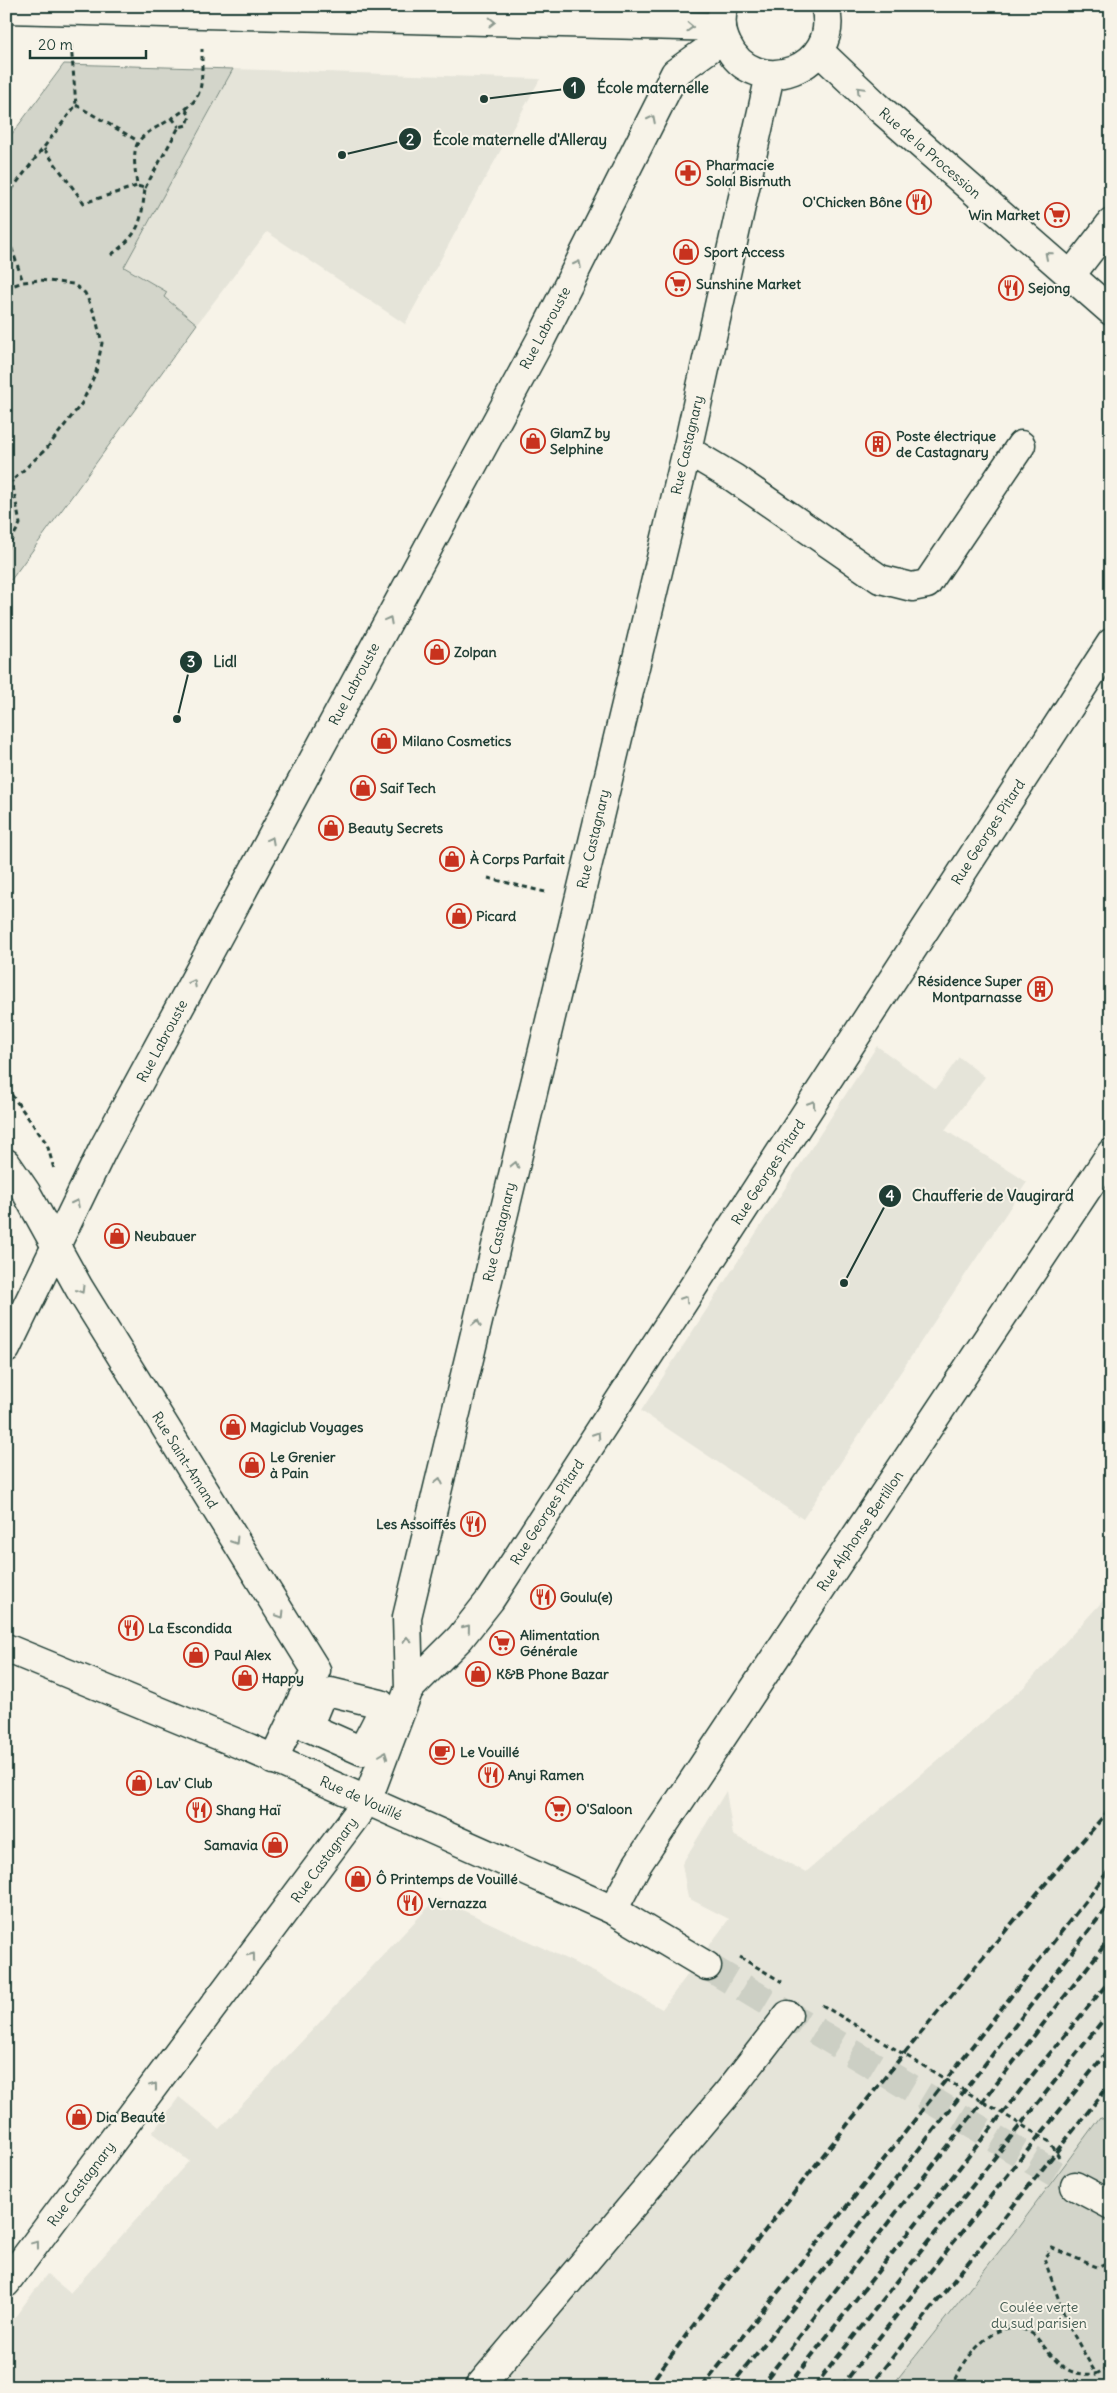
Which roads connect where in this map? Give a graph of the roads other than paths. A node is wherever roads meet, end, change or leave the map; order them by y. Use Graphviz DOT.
graph roads {
  1 [pos="825,6"];
  2 [pos="6,9"];
  3 [pos="723,24"];
  4 [pos="820,51"];
  5 [pos="770,75"];
  6 [pos="1111,223"];
  7 [pos="1071,275"];
  8 [pos="1111,310"];
  9 [pos="1021,445"];
  10 [pos="687,450"];
  11 [pos="1111,643"];
  12 [pos="1111,1153"];
  13 [pos="6,1163"];
  14 [pos="56,1248"];
  15 [pos="6,1350"];
  16 [pos="6,1648"];
  17 [pos="409,1689"];
  18 [pos="273,1760"];
  19 [pos="367,1800"];
  20 [pos="613,1910"];
  21 [pos="707,1966"];
  22 [pos="788,2015"];
  23 [pos="1075,2186"];
  24 [pos="1111,2205"];
  25 [pos="6,2282"];
  26 [pos="479,2387"];
  1 -- 4 [label="street"];
  2 -- 3 [label="street, one-way"];
  3 -- 5 [label="street"];
  14 -- 3 [label="street, Rue Labrouste, one-way"];
  4 -- 5 [label="street"];
  7 -- 4 [label="street, Rue de la Procession, one-way"];
  5 -- 10 [label="street, Rue Castagnary"];
  6 -- 7 [label="street"];
  7 -- 8 [label="street, Rue de la Procession"];
  9 -- 10 [label="street"];
  17 -- 10 [label="street, Rue Castagnary, one-way"];
  17 -- 11 [label="street, Rue Georges Pitard, one-way"];
  12 -- 20 [label="street, Rue Alphonse Bertillon"];
  13 -- 14 [label="street, Rue Saint-Amand"];
  14 -- 15 [label="street, Rue Labrouste"];
  14 -- 18 [label="street, Rue Saint-Amand, one-way"];
  16 -- 18 [label="street, Rue de Vouillé"];
  19 -- 17 [label="street, Rue Castagnary, one-way"];
  18 -- 19 [label="street, Rue de Vouillé"];
  19 -- 20 [label="street, Rue de Vouillé"];
  25 -- 19 [label="street, Rue Castagnary, one-way"];
  20 -- 21 [label="street, Rue de Vouillé"];
  22 -- 26 [label="street"];
  23 -- 24 [label="street"];
}
